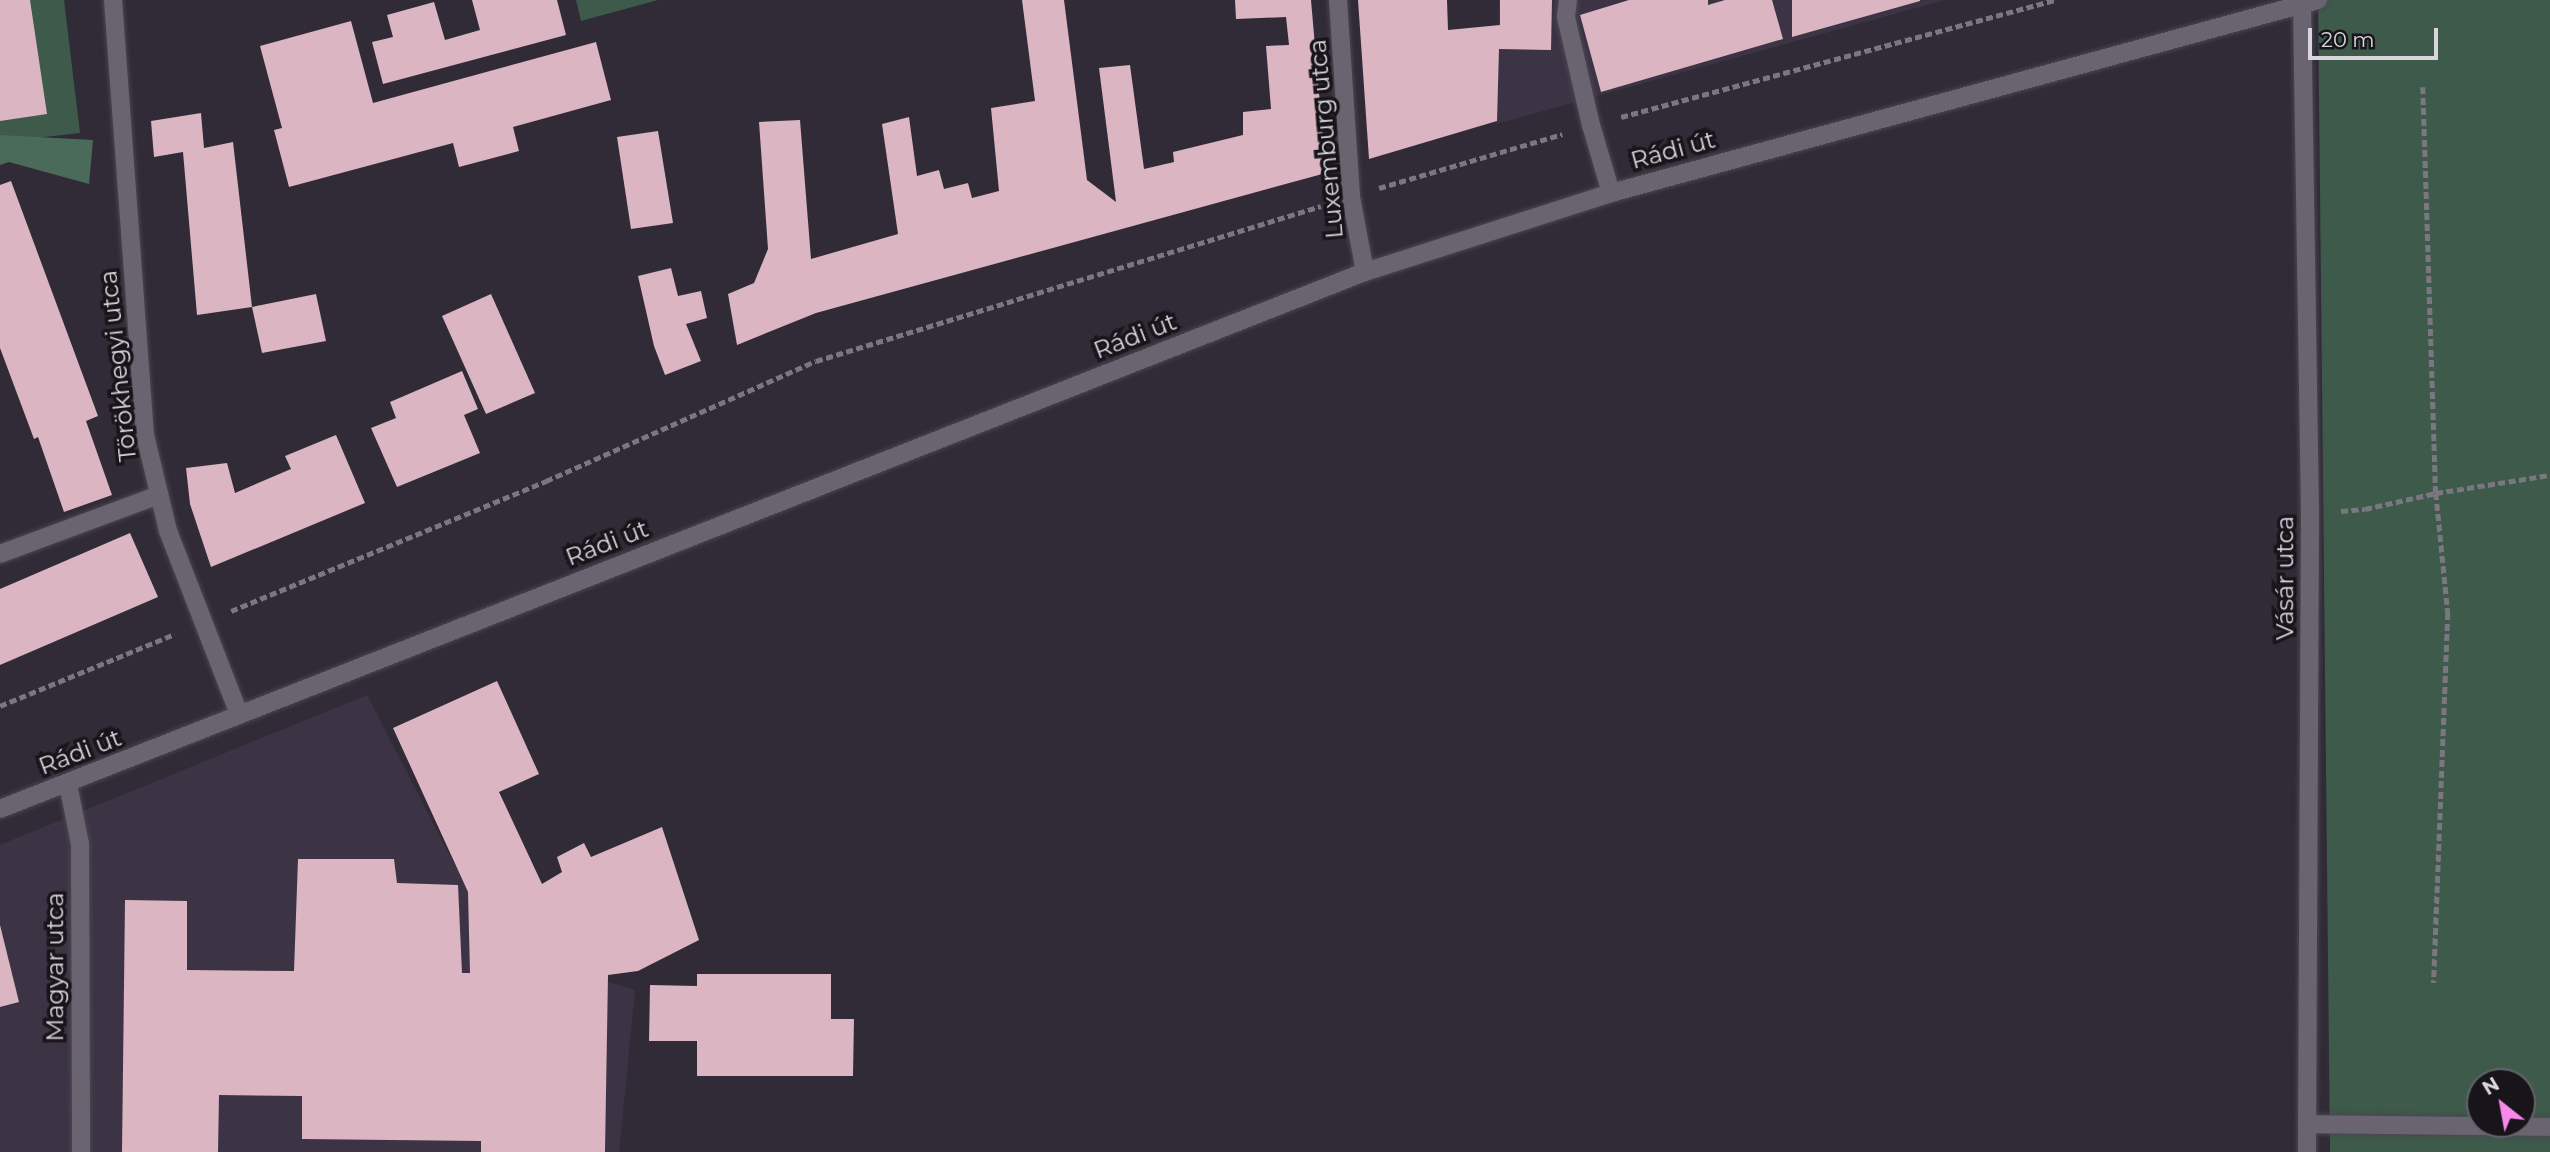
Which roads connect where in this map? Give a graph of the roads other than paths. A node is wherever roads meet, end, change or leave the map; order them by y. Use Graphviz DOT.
graph roads {
  1 [pos="113,0"];
  2 [pos="1338,0"];
  3 [pos="1568,0"];
  4 [pos="2310,2"];
  5 [pos="1611,193"];
  6 [pos="1365,272"];
  7 [pos="159,495"];
  8 [pos="0,554"];
  9 [pos="239,714"];
  10 [pos="68,784"];
  11 [pos="0,809"];
  12 [pos="2307,1124"];
  13 [pos="2550,1127"];
  14 [pos="80,1152"];
  15 [pos="2307,1152"];
  1 -- 7 [label="street, Törökhegyi utca"];
  2 -- 6 [label="street, Luxemburg utca"];
  3 -- 5 [label="street"];
  4 -- 5 [label="street, Rádi út"];
  4 -- 12 [label="street, Vásár utca"];
  5 -- 6 [label="street, Rádi út"];
  6 -- 9 [label="street, Rádi út"];
  7 -- 8 [label="street"];
  7 -- 9 [label="street, Törökhegyi utca"];
  9 -- 10 [label="street, Rádi út"];
  10 -- 11 [label="street, Rádi út"];
  10 -- 14 [label="street, Magyar utca"];
  12 -- 13 [label="street"];
  12 -- 15 [label="street, Vásár utca"];
}
